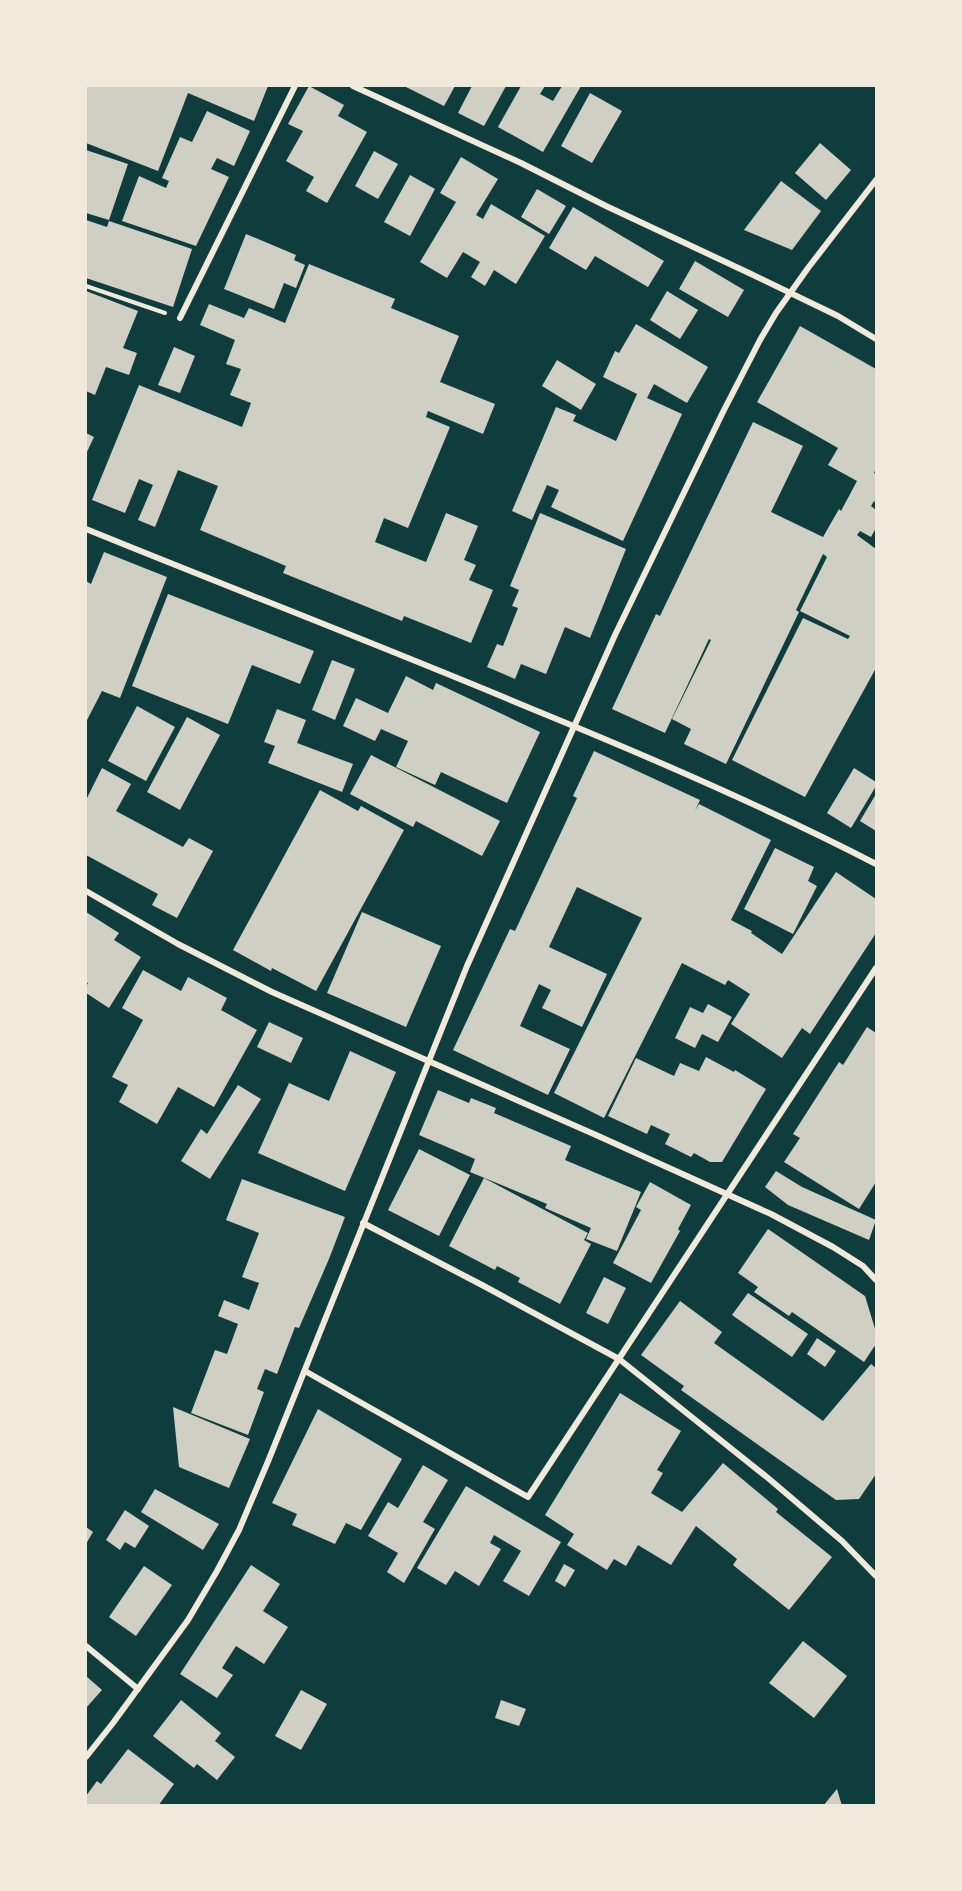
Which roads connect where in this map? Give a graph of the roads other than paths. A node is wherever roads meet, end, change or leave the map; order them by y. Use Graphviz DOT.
graph roads {
  1 [pos="295,86"];
  2 [pos="353,86"];
  3 [pos="876,180"];
  4 [pos="790,293"];
  5 [pos="180,318"];
  6 [pos="876,339"];
  7 [pos="86,529"];
  8 [pos="574,726"];
  9 [pos="876,864"];
  10 [pos="86,891"];
  11 [pos="876,968"];
  12 [pos="428,1061"];
  13 [pos="727,1194"];
  14 [pos="363,1223"];
  15 [pos="876,1280"];
  16 [pos="619,1359"];
  17 [pos="304,1371"];
  18 [pos="876,1576"];
  19 [pos="86,1646"];
  20 [pos="138,1689"];
  21 [pos="86,1757"];
  1 -- 5 [label="street"];
  2 -- 4 [label="street"];
  3 -- 4 [label="street"];
  4 -- 6 [label="street"];
  4 -- 8 [label="street"];
  7 -- 8 [label="street"];
  8 -- 9 [label="street"];
  8 -- 12 [label="street"];
  10 -- 12 [label="street"];
  11 -- 13 [label="street"];
  12 -- 13 [label="street"];
  12 -- 14 [label="street"];
  13 -- 15 [label="street"];
  13 -- 16 [label="street"];
  14 -- 16 [label="street"];
  14 -- 17 [label="street"];
  16 -- 17 [label="street"];
  16 -- 18 [label="street"];
  17 -- 20 [label="street"];
  19 -- 20 [label="street"];
  20 -- 21 [label="street"];
}
